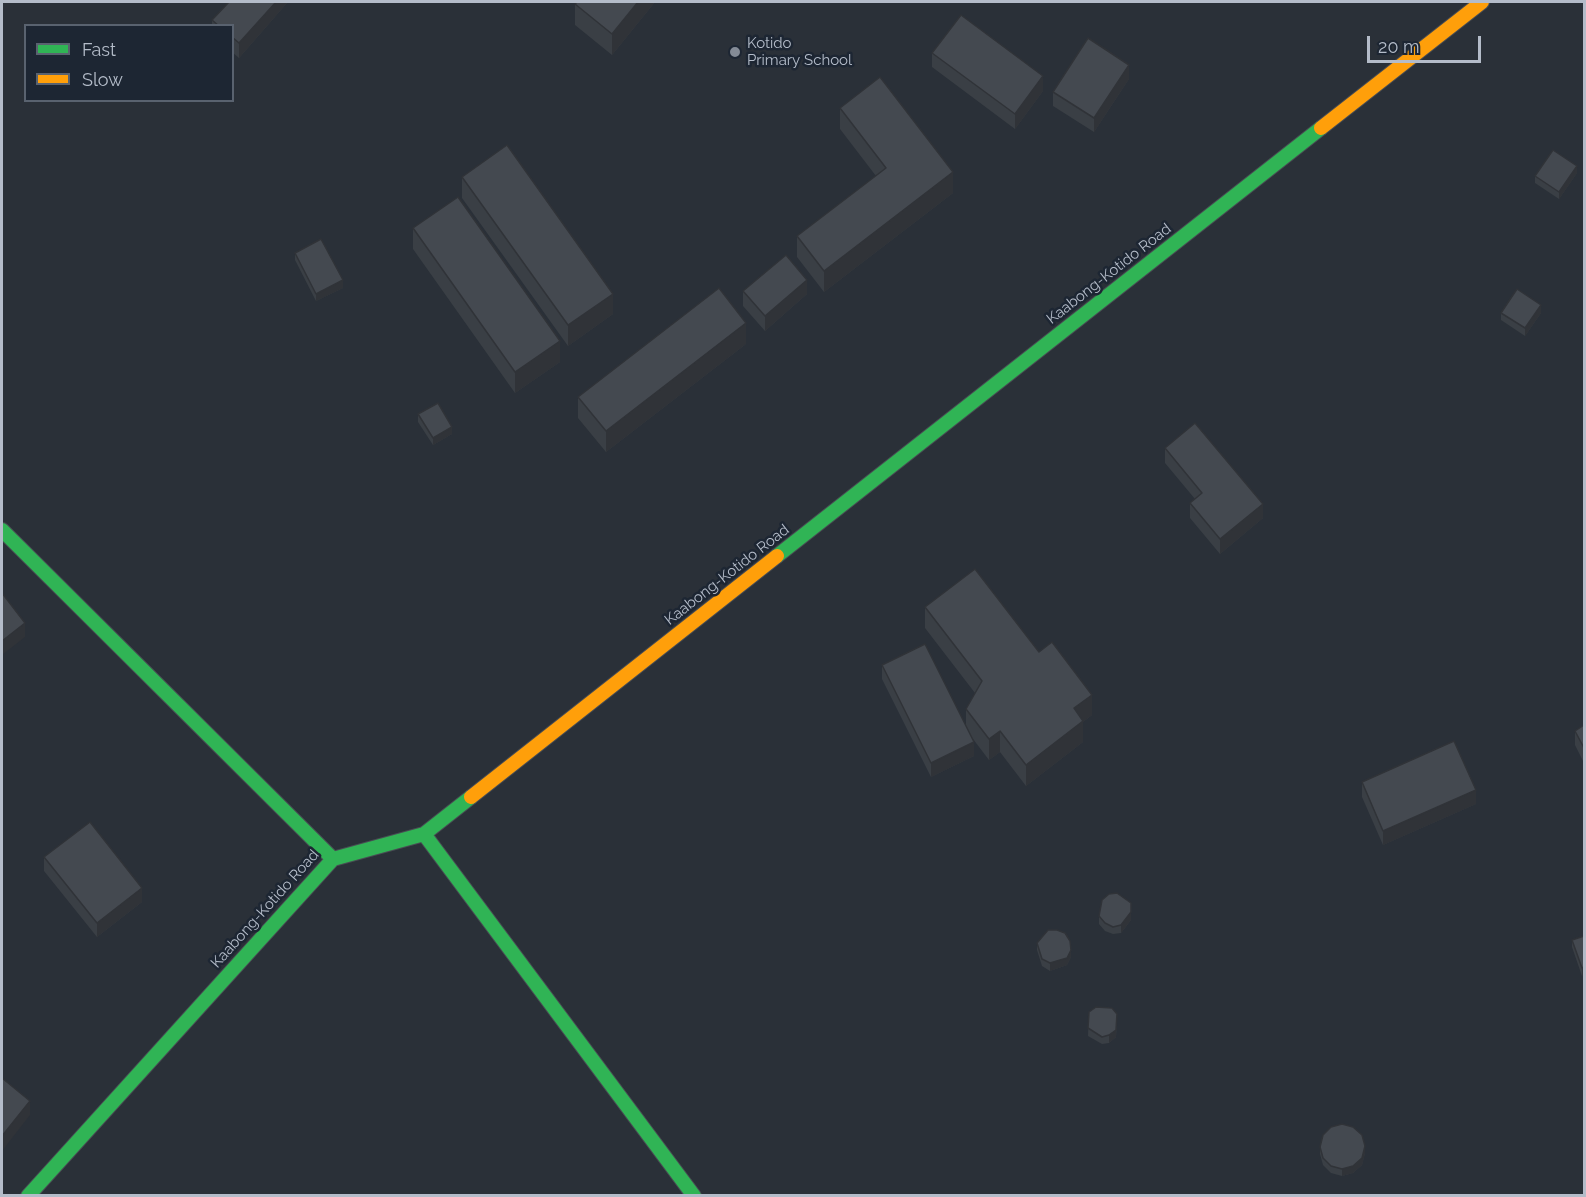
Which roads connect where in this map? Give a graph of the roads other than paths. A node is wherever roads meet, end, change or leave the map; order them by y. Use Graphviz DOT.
graph roads {
  1 [pos="1482,2"];
  2 [pos="2,530"];
  3 [pos="424,834"];
  4 [pos="333,859"];
  5 [pos="28,1196"];
  6 [pos="694,1196"];
  1 -- 3 [label="main road, Kaabong-Kotido Road"];
  2 -- 4 [label="main road"];
  3 -- 4 [label="main road, Kaabong-Kotido Road"];
  3 -- 6 [label="main road"];
  4 -- 5 [label="main road, Kaabong-Kotido Road"];
}
